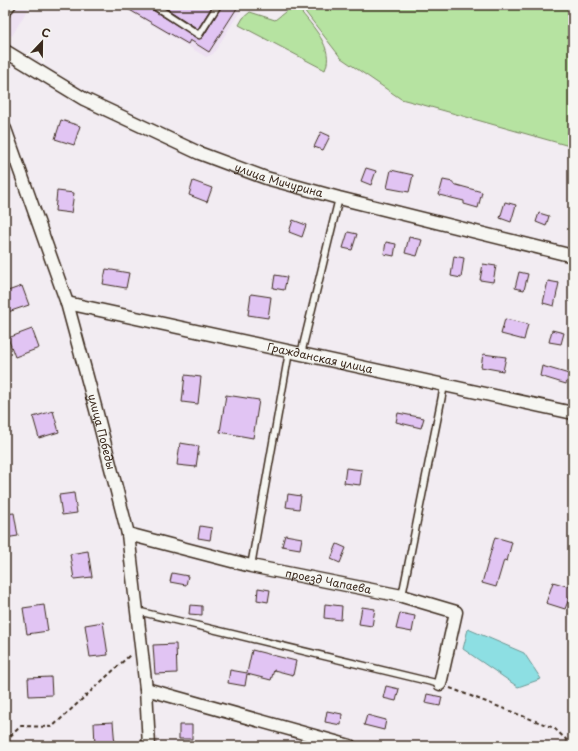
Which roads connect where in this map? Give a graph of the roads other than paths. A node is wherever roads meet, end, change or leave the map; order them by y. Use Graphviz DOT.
graph roads {
  1 [pos="13,5"];
  2 [pos="153,5"];
  3 [pos="218,5"];
  4 [pos="5,15"];
  5 [pos="5,51"];
  6 [pos="5,129"];
  7 [pos="339,198"];
  8 [pos="573,256"];
  9 [pos="67,303"];
  10 [pos="295,353"];
  11 [pos="444,386"];
  12 [pos="573,413"];
  13 [pos="128,534"];
  14 [pos="251,566"];
  15 [pos="402,596"];
  16 [pos="137,611"];
  17 [pos="440,684"];
  18 [pos="146,689"];
  19 [pos="148,746"];
  20 [pos="350,746"];
  1 -- 4 [label="lane"];
  2 -- 3 [label="lane"];
  5 -- 7 [label="street, улица Мичурина"];
  6 -- 9 [label="street, улица Победы"];
  7 -- 8 [label="street, улица Мичурина"];
  7 -- 10 [label="lane"];
  9 -- 10 [label="street, Гражданская улица"];
  9 -- 13 [label="street, улица Победы"];
  10 -- 11 [label="street, Гражданская улица"];
  10 -- 14 [label="lane"];
  11 -- 12 [label="street, Гражданская улица"];
  11 -- 15 [label="lane"];
  13 -- 14 [label="street, проезд Чапаева"];
  13 -- 16 [label="street, улица Победы"];
  14 -- 15 [label="street, проезд Чапаева"];
  15 -- 17 [label="street, проезд Чапаева"];
  16 -- 17 [label="lane"];
  16 -- 18 [label="street, улица Победы"];
  18 -- 19 [label="street, улица Победы"];
  18 -- 20 [label="street"];
}
